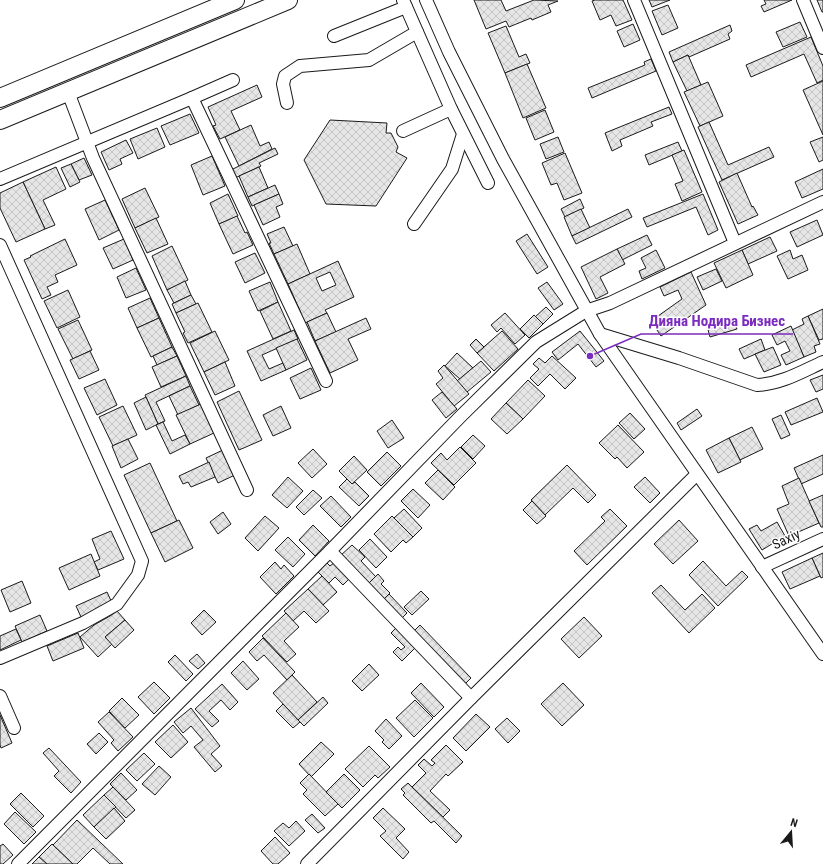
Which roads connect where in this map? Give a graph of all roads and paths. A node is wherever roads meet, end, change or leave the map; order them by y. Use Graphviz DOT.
graph roads {
  1 [pos="235,0"];
  2 [pos="288,0"];
  3 [pos="426,0"];
  4 [pos="634,0"];
  5 [pos="803,0"];
  6 [pos="404,3"];
  7 [pos="417,32"];
  8 [pos="334,36"];
  9 [pos="823,48"];
  10 [pos="233,80"];
  11 [pos="68,92"];
  12 [pos="0,98"];
  13 [pos="192,98"];
  14 [pos="287,103"];
  15 [pos="451,109"];
  16 [pos="0,120"];
  17 [pos="403,131"];
  18 [pos="464,134"];
  19 [pos="88,141"];
  20 [pos="0,179"];
  21 [pos="488,183"];
  22 [pos="823,202"];
  23 [pos="414,224"];
  24 [pos="735,243"];
  25 [pos="0,245"];
  26 [pos="586,311"];
  27 [pos="600,334"];
  28 [pos="823,362"];
  29 [pos="326,381"];
  30 [pos="697,474"];
  31 [pos="247,490"];
  32 [pos="823,539"];
  33 [pos="330,551"];
  34 [pos="762,567"];
  35 [pos="823,654"];
  36 [pos="0,658"];
  37 [pos="0,696"];
  38 [pos="471,698"];
  39 [pos="14,728"];
  40 [pos="18,864"];
  41 [pos="307,864"];
  1 -- 12 [label="highway"];
  2 -- 11 [label="highway"];
  3 -- 26 [label="street"];
  4 -- 24 [label="street"];
  5 -- 9 [label="street"];
  6 -- 7 [label="street"];
  6 -- 8 [label="street"];
  7 -- 14 [label="street"];
  7 -- 15 [label="street"];
  10 -- 13 [label="street"];
  11 -- 16 [label="highway"];
  11 -- 19 [label="street"];
  13 -- 19 [label="street"];
  13 -- 29 [label="street"];
  15 -- 17 [label="street"];
  15 -- 18 [label="street"];
  18 -- 21 [label="street"];
  18 -- 23 [label="street"];
  19 -- 20 [label="street"];
  19 -- 31 [label="street"];
  22 -- 24 [label="street"];
  24 -- 26 [label="street"];
  25 -- 36 [label="street"];
  26 -- 27 [label="street"];
  26 -- 33 [label="street"];
  27 -- 28 [label="street"];
  27 -- 30 [label="street"];
  30 -- 34 [label="street"];
  30 -- 38 [label="street"];
  32 -- 34 [label="street, Saxiy"];
  33 -- 38 [label="street"];
  33 -- 40 [label="street"];
  34 -- 35 [label="street"];
  37 -- 39 [label="street"];
  38 -- 41 [label="street"];
}
